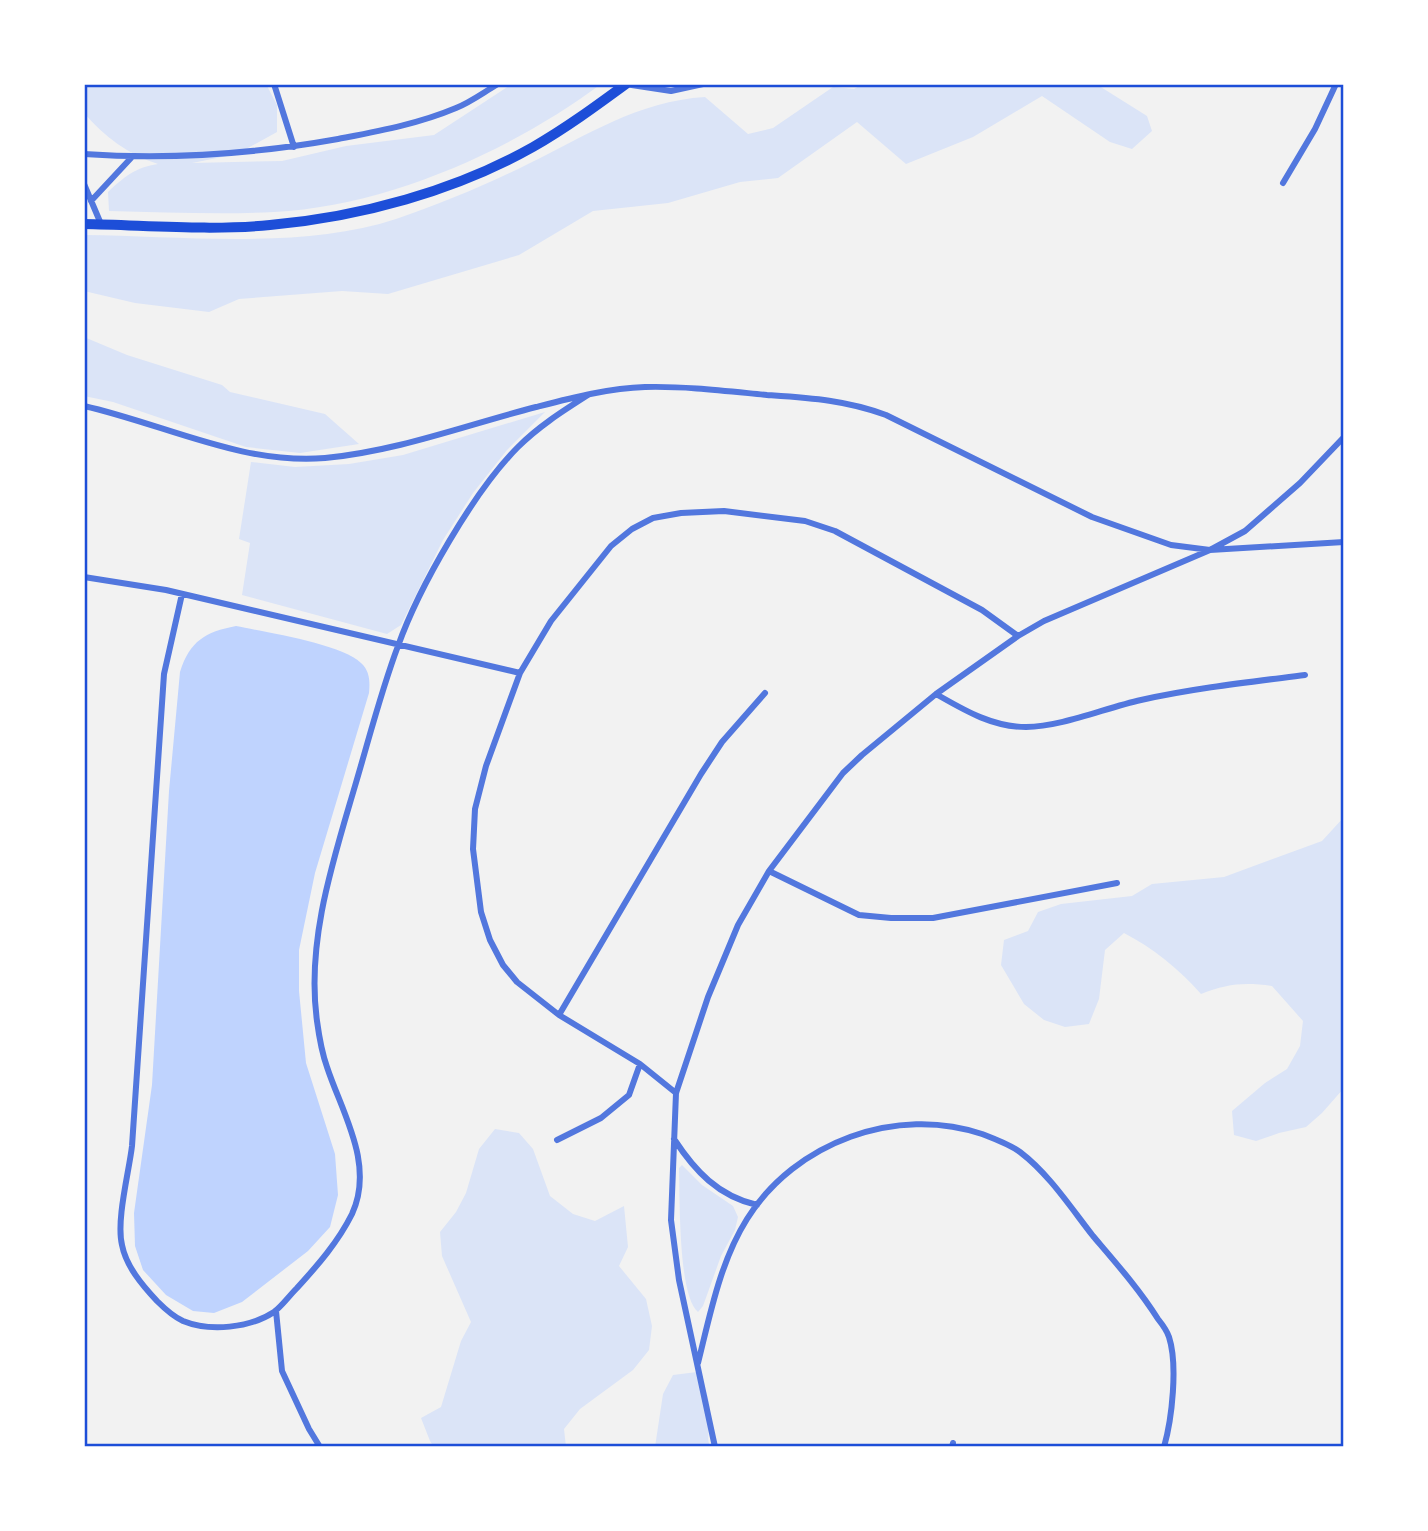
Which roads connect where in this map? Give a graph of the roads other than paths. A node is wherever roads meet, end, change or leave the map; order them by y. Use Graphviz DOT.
graph roads {
  1 [pos="274,84"];
  2 [pos="498,84"];
  3 [pos="626,84"];
  4 [pos="703,84"];
  5 [pos="1336,84"];
  6 [pos="294,147"];
  7 [pos="84,154"];
  8 [pos="131,158"];
  9 [pos="1283,183"];
  10 [pos="84,184"];
  11 [pos="91,201"];
  12 [pos="84,224"];
  13 [pos="101,224"];
  14 [pos="588,396"];
  15 [pos="84,406"];
  16 [pos="1344,436"];
  17 [pos="1344,542"];
  18 [pos="1210,550"];
  19 [pos="84,577"];
  20 [pos="182,594"];
  21 [pos="1018,636"];
  22 [pos="398,644"];
  23 [pos="520,673"];
  24 [pos="1306,675"];
  25 [pos="765,693"];
  26 [pos="936,694"];
  27 [pos="769,871"];
  28 [pos="1118,883"];
  29 [pos="559,1015"];
  30 [pos="640,1065"];
  31 [pos="676,1093"];
  32 [pos="672,1137"];
  33 [pos="557,1140"];
  34 [pos="757,1205"];
  35 [pos="276,1311"];
  36 [pos="697,1365"];
  37 [pos="320,1447"];
  38 [pos="715,1447"];
  39 [pos="1164,1447"];
  1 -- 6 [label="street"];
  2 -- 6 [label="street"];
  3 -- 4 [label="street"];
  3 -- 13 [label="main road"];
  5 -- 9 [label="street"];
  6 -- 8 [label="street"];
  7 -- 8 [label="street"];
  8 -- 11 [label="street"];
  10 -- 11 [label="street"];
  11 -- 13 [label="street"];
  12 -- 13 [label="main road"];
  14 -- 15 [label="street"];
  14 -- 18 [label="street"];
  14 -- 22 [label="street"];
  16 -- 18 [label="street"];
  17 -- 18 [label="street"];
  18 -- 21 [label="street"];
  19 -- 20 [label="street"];
  20 -- 22 [label="street"];
  20 -- 35 [label="street"];
  21 -- 23 [label="street"];
  21 -- 26 [label="street"];
  22 -- 23 [label="street"];
  22 -- 35 [label="street"];
  23 -- 29 [label="street"];
  24 -- 26 [label="street"];
  25 -- 29 [label="street"];
  26 -- 27 [label="street"];
  27 -- 28 [label="street"];
  27 -- 31 [label="street"];
  29 -- 30 [label="street"];
  30 -- 31 [label="street"];
  30 -- 33 [label="street"];
  31 -- 32 [label="street"];
  32 -- 34 [label="street"];
  32 -- 36 [label="street"];
  34 -- 36 [label="street"];
  34 -- 39 [label="street"];
  35 -- 37 [label="street"];
  36 -- 38 [label="street"];
}
